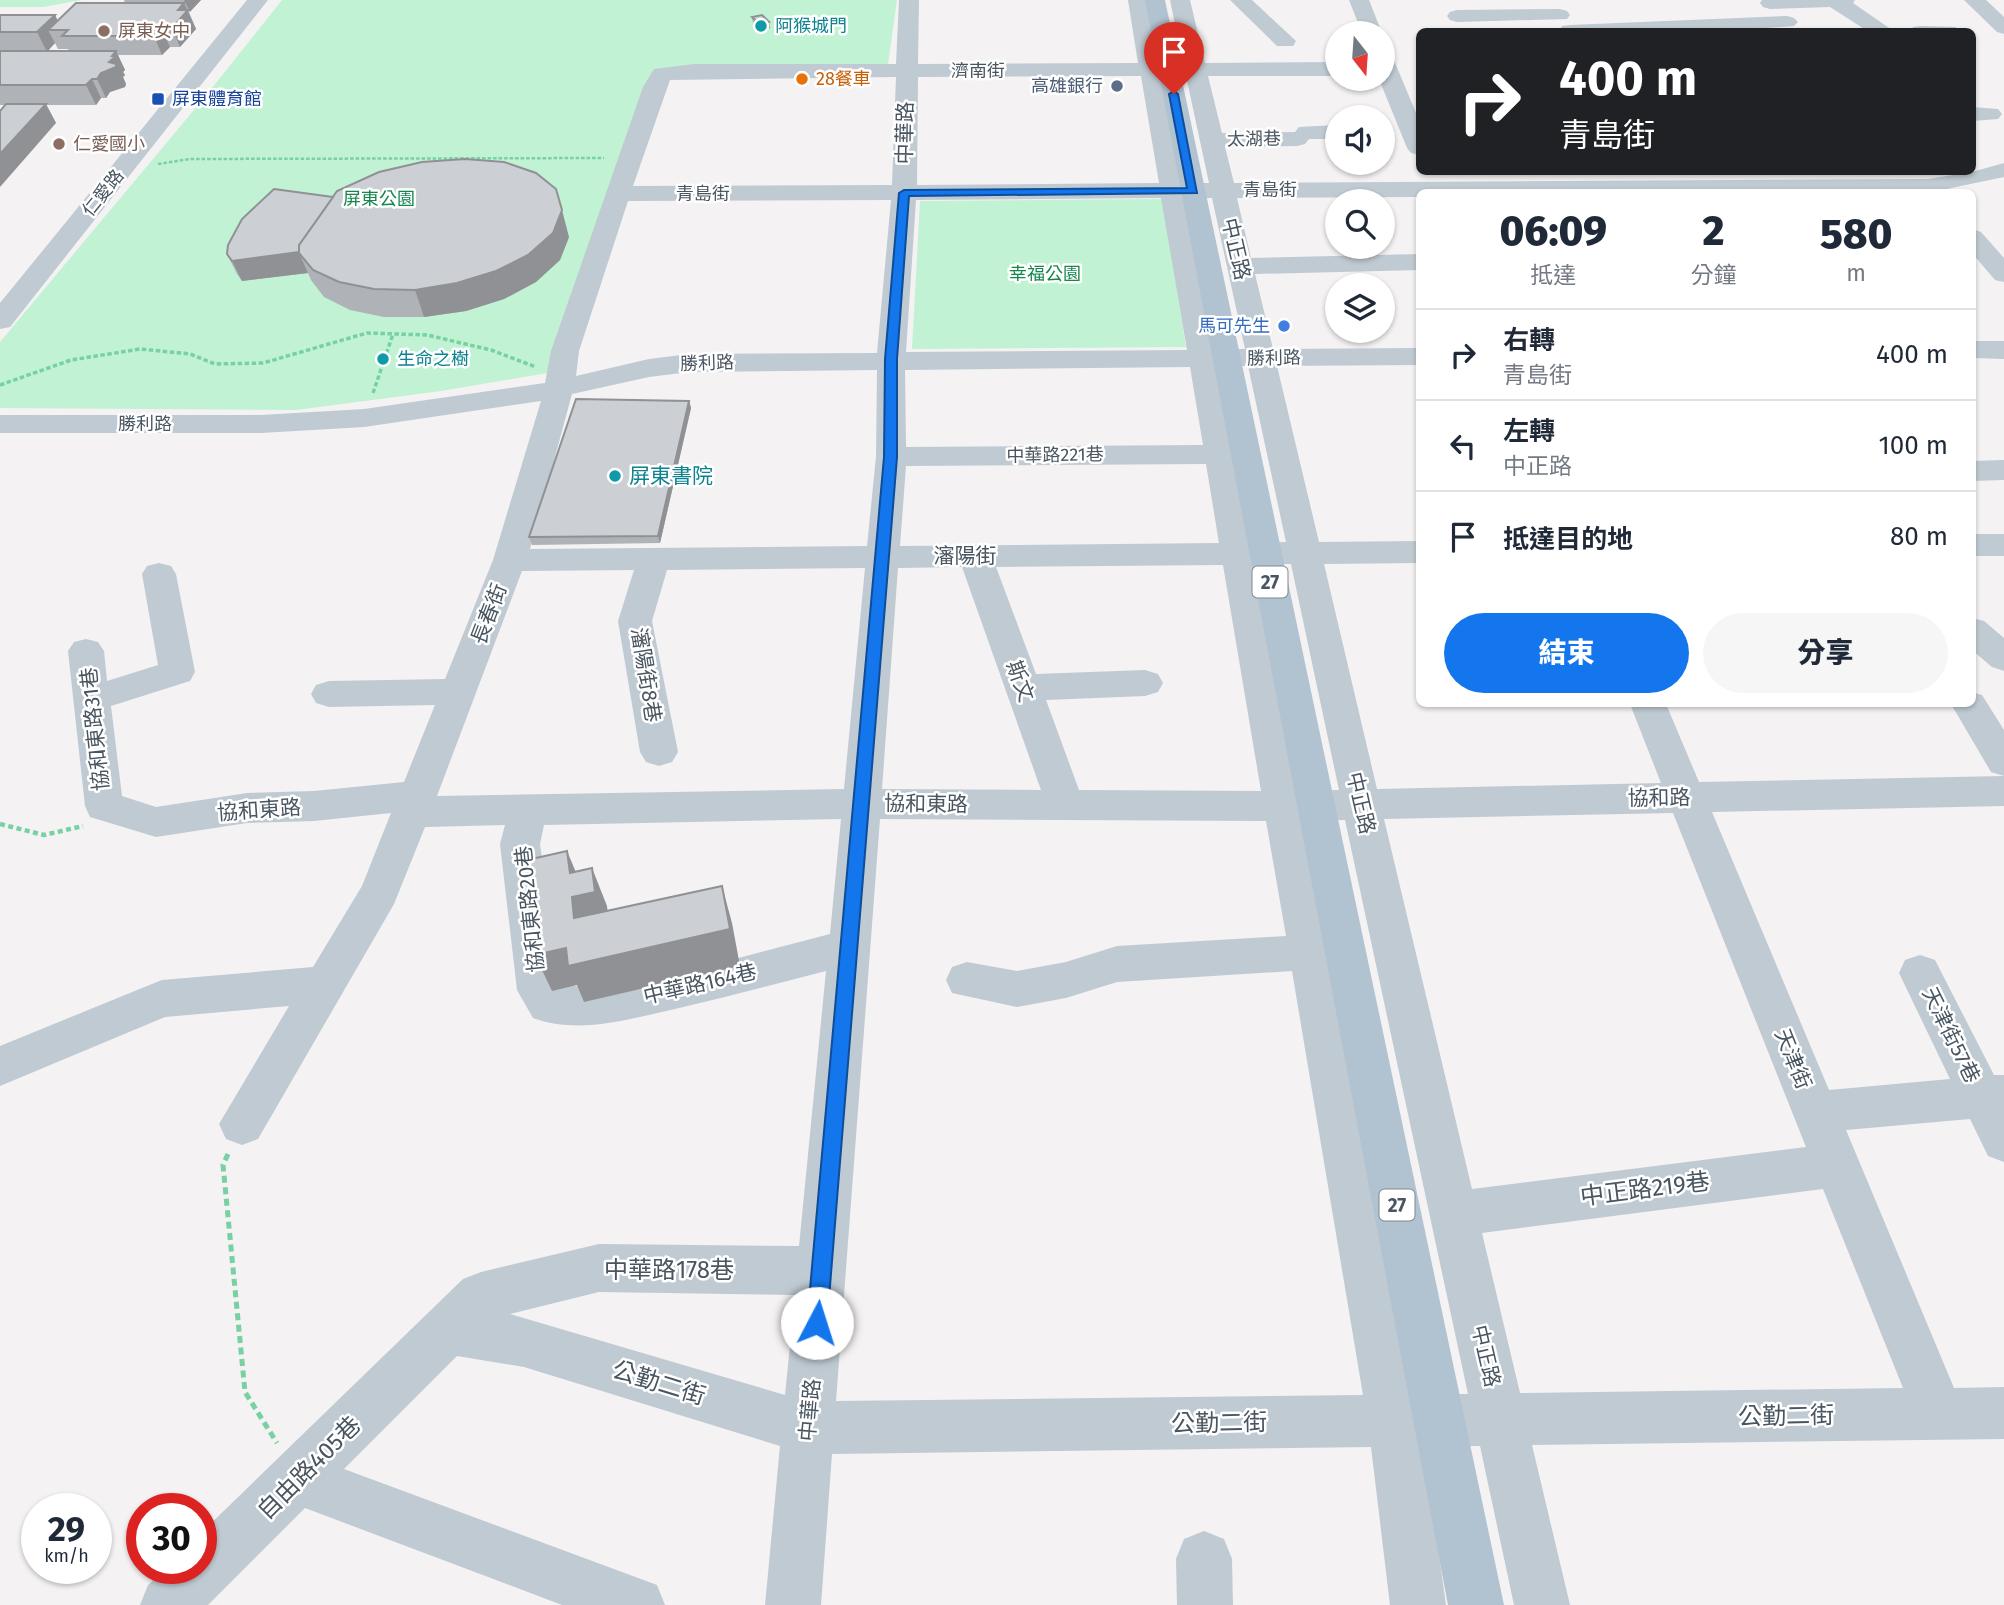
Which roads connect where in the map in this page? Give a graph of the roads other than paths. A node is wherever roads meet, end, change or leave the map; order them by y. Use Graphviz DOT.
graph roads {
  1 [pos="258,0"];
  2 [pos="908,0"];
  3 [pos="1138,0"];
  4 [pos="1155,0"];
  5 [pos="1180,0"];
  6 [pos="1240,0"];
  7 [pos="1359,0"];
  8 [pos="1845,0"];
  9 [pos="1974,0"];
  10 [pos="1835,1"];
  11 [pos="1768,2"];
  12 [pos="1457,16"];
  13 [pos="1563,19"];
  14 [pos="1367,21"];
  15 [pos="1791,27"];
  16 [pos="1879,28"];
  17 [pos="2004,28"];
  18 [pos="1285,41"];
  19 [pos="1325,69"];
  20 [pos="1172,70"];
  21 [pos="907,71"];
  22 [pos="662,74"];
  23 [pos="1395,85"];
  24 [pos="1325,133"];
  25 [pos="1408,136"];
  26 [pos="1211,140"];
  27 [pos="2004,170"];
  28 [pos="1974,175"];
  29 [pos="1976,175"];
  30 [pos="1926,183"];
  31 [pos="1434,184"];
  32 [pos="1661,184"];
  33 [pos="1196,191"];
  34 [pos="904,193"];
  35 [pos="619,194"];
  36 [pos="1976,242"];
  37 [pos="1416,262"];
  38 [pos="1240,266"];
  39 [pos="2004,274"];
  40 [pos="0,321"];
  41 [pos="1976,349"];
  42 [pos="2004,350"];
  43 [pos="1416,356"];
  44 [pos="1229,358"];
  45 [pos="891,359"];
  46 [pos="549,379"];
  47 [pos="0,424"];
  48 [pos="1220,454"];
  49 [pos="891,457"];
  50 [pos="2004,470"];
  51 [pos="1976,471"];
  52 [pos="1976,545"];
  53 [pos="2004,545"];
  54 [pos="1416,552"];
  55 [pos="1251,554"];
  56 [pos="1305,554"];
  57 [pos="975,556"];
  58 [pos="882,557"];
  59 [pos="654,559"];
  60 [pos="510,560"];
  61 [pos="159,573"];
  62 [pos="1976,634"];
  63 [pos="86,652"];
  64 [pos="2004,658"];
  65 [pos="1145,683"];
  66 [pos="1023,688"];
  67 [pos="458,692"];
  68 [pos="329,694"];
  69 [pos="92,699"];
  70 [pos="1649,707"];
  71 [pos="1971,707"];
  72 [pos="659,752"];
  73 [pos="2004,762"];
  74 [pos="2004,791"];
  75 [pos="1686,797"];
  76 [pos="414,804"];
  77 [pos="861,804"];
  78 [pos="1361,804"];
  79 [pos="1299,805"];
  80 [pos="104,806"];
  81 [pos="1066,806"];
  82 [pos="528,810"];
  83 [pos="849,947"];
  84 [pos="1311,952"];
  85 [pos="1920,973"];
  86 [pos="967,981"];
  87 [pos="326,984"];
  88 [pos="548,1006"];
  89 [pos="0,1066"];
  90 [pos="1993,1096"];
  91 [pos="1815,1112"];
  92 [pos="242,1124"];
  93 [pos="2004,1141"];
  94 [pos="1836,1164"];
  95 [pos="1454,1214"];
  96 [pos="821,1271"];
  97 [pos="448,1329"];
  98 [pos="2004,1413"];
  99 [pos="1938,1414"];
  100 [pos="1500,1419"];
  101 [pos="1418,1421"];
  102 [pos="808,1428"];
  103 [pos="299,1479"];
  104 [pos="168,1605"];
  105 [pos="637,1605"];
  106 [pos="793,1605"];
  107 [pos="1418,1605"];
  108 [pos="1476,1605"];
  109 [pos="1542,1605"];
  1 -- 40 [label="street, 仁愛路"];
  2 -- 21 [label="street, 中華路"];
  3 -- 20 [label="street, 中正路"];
  4 -- 20 [label="main road, 中正路"];
  5 -- 20 [label="street, 中正路"];
  6 -- 18 [label="street"];
  7 -- 14 [label="street"];
  8 -- 10 [label="street"];
  9 -- 17 [label="street"];
  10 -- 11 [label="street"];
  10 -- 16 [label="street"];
  11 -- 15 [label="street"];
  12 -- 13 [label="street"];
  13 -- 15 [label="street"];
  19 -- 20 [label="street, 濟南街"];
  20 -- 21 [label="street, 濟南街"];
  20 -- 26 [label="street, 中正路"];
  20 -- 33 [label="street, 中正路"];
  21 -- 22 [label="street, 濟南街"];
  21 -- 34 [label="street, 中華路"];
  22 -- 35 [label="street, 長春街"];
  23 -- 25 [label="street"];
  24 -- 26 [label="street, 太湖巷"];
  26 -- 33 [label="street, 中正路"];
  27 -- 29 [label="street, 青島街"];
  28 -- 30 [label="street, 青島街"];
  30 -- 32 [label="street, 青島街"];
  31 -- 32 [label="street, 青島街"];
  31 -- 33 [label="street, 青島街"];
  33 -- 34 [label="street, 青島街"];
  33 -- 38 [label="street, 中正路"];
  33 -- 44 [label="street, 中正路"];
  34 -- 35 [label="street, 青島街"];
  34 -- 45 [label="street, 中華路"];
  35 -- 46 [label="street, 長春街"];
  36 -- 39 [label="street"];
  37 -- 38 [label="street"];
  38 -- 44 [label="street, 中正路"];
  41 -- 42 [label="street"];
  43 -- 44 [label="street, 勝利路"];
  44 -- 45 [label="street, 勝利路"];
  44 -- 48 [label="street, 中正路"];
  44 -- 55 [label="main road, 中正路 / 27"];
  44 -- 56 [label="street, 中正路"];
  45 -- 46 [label="street, 勝利路"];
  45 -- 49 [label="street, 中華路"];
  46 -- 47 [label="street, 勝利路"];
  46 -- 60 [label="street, 長春街"];
  48 -- 49 [label="street, 中華路221巷"];
  48 -- 55 [label="street, 中正路"];
  49 -- 58 [label="street, 中華路"];
  50 -- 51 [label="street"];
  52 -- 53 [label="street"];
  54 -- 56 [label="street, 瀋陽街"];
  55 -- 56 [label="street, 瀋陽街"];
  55 -- 57 [label="street, 瀋陽街"];
  55 -- 79 [label="street, 中正路"];
  56 -- 78 [label="street, 中正路"];
  57 -- 58 [label="street, 瀋陽街"];
  57 -- 66 [label="street, 斯文"];
  58 -- 59 [label="street, 瀋陽街"];
  58 -- 77 [label="street, 中華路"];
  59 -- 60 [label="street, 瀋陽街"];
  59 -- 72 [label="street, 瀋陽街8巷"];
  60 -- 67 [label="street, 長春街"];
  61 -- 69 [label="street"];
  62 -- 64 [label="street"];
  63 -- 69 [label="street, 協和東路31巷"];
  65 -- 66 [label="street"];
  66 -- 81 [label="street, 斯文"];
  67 -- 68 [label="street"];
  67 -- 76 [label="street, 長春街"];
  69 -- 80 [label="street, 協和東路31巷"];
  70 -- 75 [label="street, 天津街"];
  71 -- 73 [label="street"];
  74 -- 75 [label="street, 協和路"];
  75 -- 78 [label="street, 協和路"];
  75 -- 91 [label="street, 天津街"];
  76 -- 80 [label="street, 協和東路"];
  76 -- 82 [label="street, 協和東路"];
  76 -- 87 [label="street, 長春街"];
  77 -- 81 [label="street, 協和東路"];
  77 -- 82 [label="street, 協和東路"];
  77 -- 83 [label="street, 中華路"];
  78 -- 79 [label="street, 協和路"];
  78 -- 95 [label="street, 中正路"];
  79 -- 81 [label="street, 協和東路"];
  79 -- 84 [label="street, 中正路"];
  79 -- 101 [label="main road, 中正路 / 27"];
  82 -- 88 [label="street, 協和東路20巷"];
  83 -- 88 [label="street, 中華路164巷"];
  83 -- 96 [label="street, 中華路"];
  84 -- 86 [label="street"];
  84 -- 101 [label="street, 中正路"];
  85 -- 90 [label="street, 天津街57巷"];
  87 -- 89 [label="street"];
  87 -- 92 [label="street, 長春街"];
  90 -- 91 [label="street"];
  90 -- 93 [label="street, 天津街57巷"];
  91 -- 94 [label="street, 天津街"];
  94 -- 95 [label="street, 中正路219巷"];
  94 -- 99 [label="street, 天津街"];
  95 -- 100 [label="street, 中正路"];
  96 -- 97 [label="street, 中華路178巷"];
  96 -- 102 [label="street, 中華路"];
  97 -- 102 [label="street, 公勤二街"];
  97 -- 103 [label="street, 自由路405巷"];
  98 -- 99 [label="street, 公勤二街"];
  99 -- 100 [label="street, 公勤二街"];
  100 -- 101 [label="street, 公勤二街"];
  100 -- 109 [label="street, 中正路"];
  101 -- 102 [label="street, 公勤二街"];
  101 -- 107 [label="street, 中正路"];
  101 -- 108 [label="main road, 中正路 / 27"];
  102 -- 106 [label="street, 中華路"];
  103 -- 104 [label="street, 自由路405巷"];
  103 -- 105 [label="street"];
}
